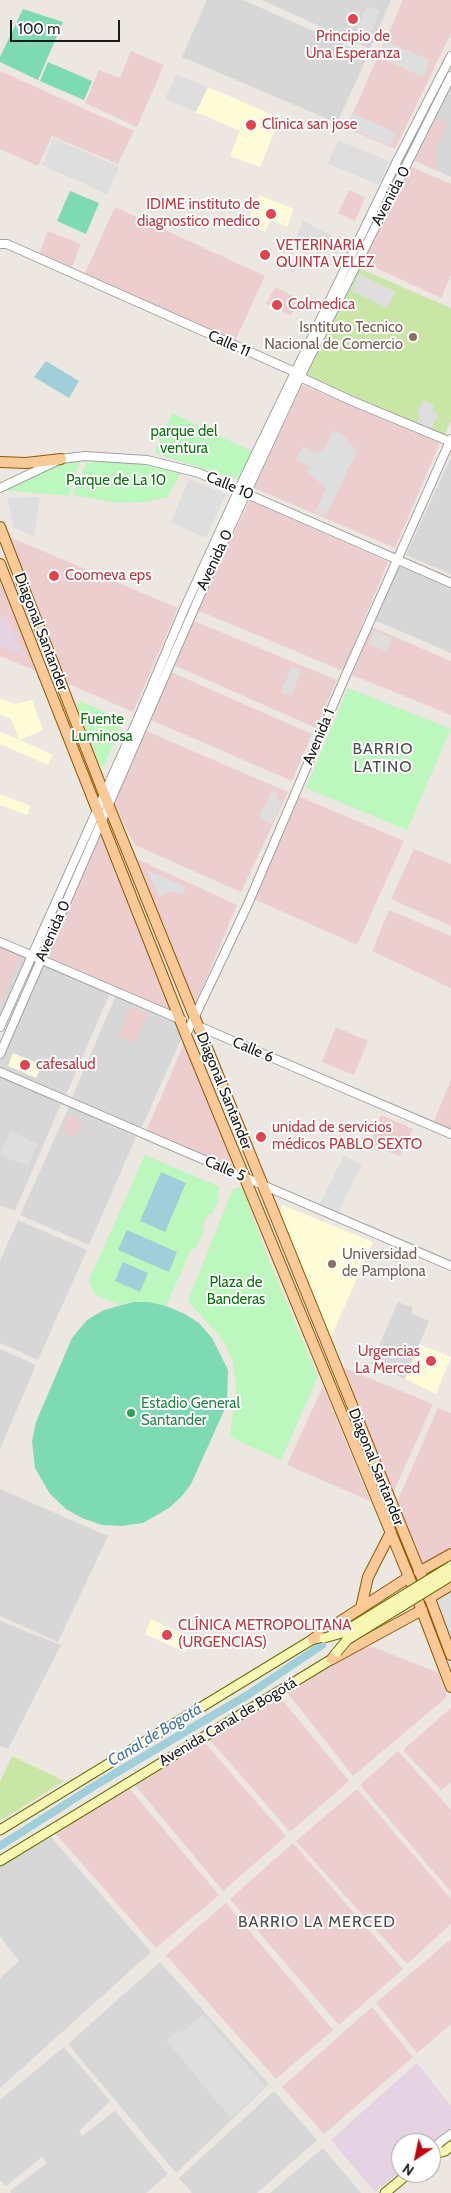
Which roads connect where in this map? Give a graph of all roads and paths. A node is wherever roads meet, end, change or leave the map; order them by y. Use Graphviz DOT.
graph roads {
  1 [pos="451,56"];
  2 [pos="451,76"];
  3 [pos="4,244"];
  4 [pos="297,375"];
  5 [pos="451,441"];
  6 [pos="62,459"];
  7 [pos="0,462"];
  8 [pos="0,488"];
  9 [pos="243,492"];
  10 [pos="0,527"];
  11 [pos="398,559"];
  12 [pos="0,564"];
  13 [pos="451,583"];
  14 [pos="106,799"];
  15 [pos="97,810"];
  16 [pos="101,820"];
  17 [pos="0,942"];
  18 [pos="31,956"];
  19 [pos="41,960"];
  20 [pos="191,1022"];
  21 [pos="0,1027"];
  22 [pos="0,1054"];
  23 [pos="0,1072"];
  24 [pos="451,1134"];
  25 [pos="245,1178"];
  26 [pos="261,1184"];
  27 [pos="451,1266"];
  28 [pos="390,1532"];
  29 [pos="451,1554"];
  30 [pos="451,1566"];
  31 [pos="419,1572"];
  32 [pos="451,1576"];
  33 [pos="409,1577"];
  34 [pos="451,1585"];
  35 [pos="429,1598"];
  36 [pos="361,1608"];
  37 [pos="422,1610"];
  38 [pos="313,1639"];
  39 [pos="334,1655"];
  40 [pos="451,1655"];
  41 [pos="451,1687"];
  42 [pos="0,1830"];
  43 [pos="0,1861"];
  44 [pos="397,2183"];
  45 [pos="385,2193"];
  1 -- 4 [label="street, Avenida 0"];
  2 -- 4 [label="street, Avenida 0"];
  3 -- 4 [label="street, Calle 11"];
  4 -- 5 [label="street, Calle 11"];
  4 -- 9 [label="street, Avenida 0"];
  5 -- 11 [label="street, Avenida 1"];
  6 -- 7 [label="main road"];
  6 -- 8 [label="street, Calle 10"];
  6 -- 9 [label="street, Calle 10"];
  9 -- 11 [label="street, Calle 10"];
  9 -- 14 [label="street, Avenida 0"];
  10 -- 14 [label="main road, Diagonal Santander"];
  11 -- 13 [label="street, Calle 10"];
  11 -- 20 [label="street, Avenida 1"];
  12 -- 15 [label="main road, Diagonal Santander"];
  14 -- 15 [label="street, Avenida 0"];
  14 -- 16 [label="street, Avenida 0"];
  14 -- 20 [label="main road, Diagonal Santander"];
  15 -- 16 [label="main road, Diagonal Santander"];
  15 -- 18 [label="street, Avenida 0"];
  16 -- 19 [label="street, Avenida 0"];
  16 -- 20 [label="main road, Diagonal Santander"];
  17 -- 18 [label="street, Calle 6"];
  18 -- 19 [label="street, Calle 6"];
  18 -- 21 [label="street, Avenida 0"];
  19 -- 20 [label="street, Calle 6"];
  19 -- 22 [label="street, Avenida 0"];
  20 -- 24 [label="street, Calle 6"];
  20 -- 25 [label="main road, Diagonal Santander"];
  20 -- 26 [label="main road, Diagonal Santander"];
  23 -- 25 [label="street, Calle 5"];
  25 -- 26 [label="street, Calle 5"];
  25 -- 28 [label="main road, Diagonal Santander"];
  26 -- 27 [label="street, Calle 5"];
  26 -- 31 [label="main road, Diagonal Santander"];
  28 -- 33 [label="main road, Diagonal Santander"];
  28 -- 36 [label="main road"];
  29 -- 31 [label="main road"];
  30 -- 38 [label="main road, Avenida Canal de Bogotá, bridge"];
  31 -- 35 [label="main road, Diagonal Santander"];
  32 -- 39 [label="main road, Avenida Canal de Bogotá, bridge"];
  33 -- 36 [label="main road"];
  33 -- 37 [label="main road, Diagonal Santander"];
  34 -- 35 [label="main road"];
  35 -- 40 [label="main road, Diagonal Santander"];
  36 -- 38 [label="main road"];
  37 -- 39 [label="main road"];
  37 -- 41 [label="main road, Diagonal Santander"];
  38 -- 42 [label="main road, Avenida Canal de Bogotá"];
  39 -- 43 [label="main road, Avenida Canal de Bogotá"];
  44 -- 45 [label="main road"];
}
